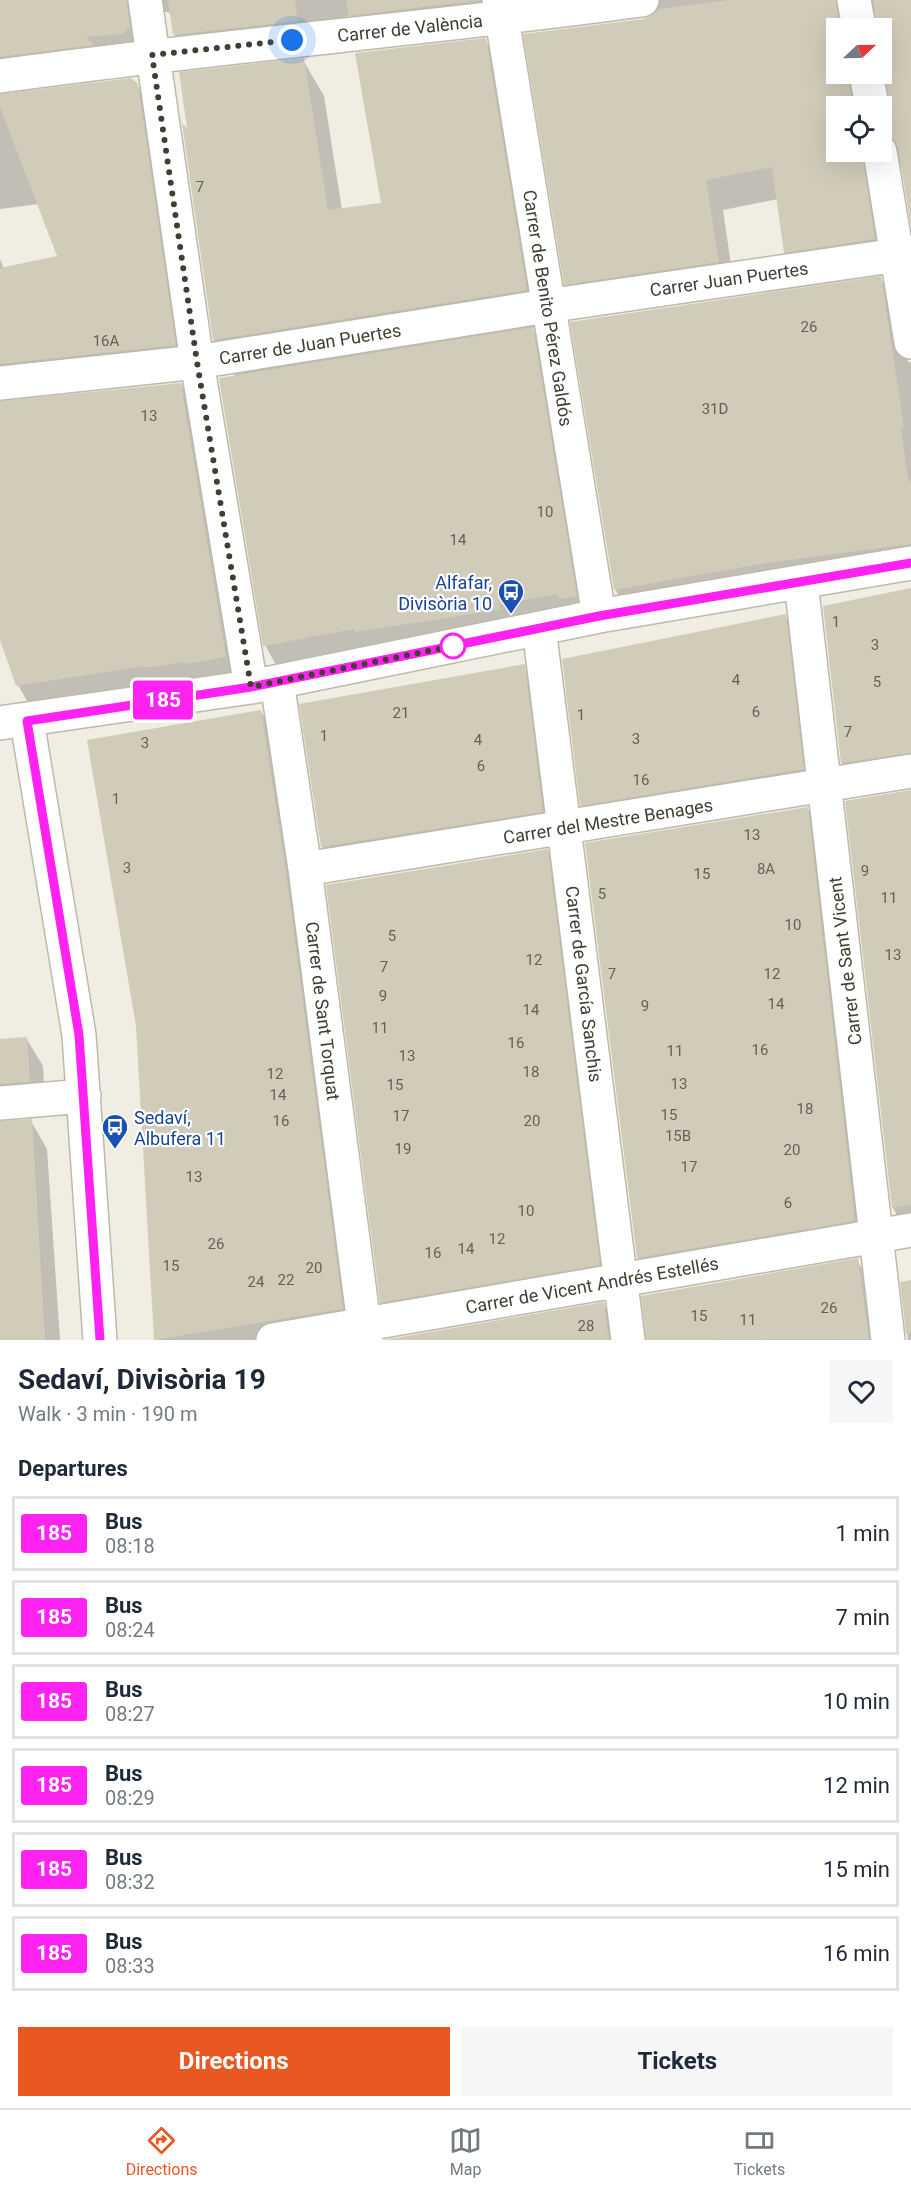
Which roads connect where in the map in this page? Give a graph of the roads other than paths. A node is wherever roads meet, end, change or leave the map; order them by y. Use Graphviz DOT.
graph roads {
  1 [pos="145,0"];
  2 [pos="642,0"];
  3 [pos="854,0"];
  4 [pos="500,10"];
  5 [pos="857,18"];
  6 [pos="152,55"];
  7 [pos="0,76"];
  8 [pos="882,162"];
  9 [pos="904,254"];
  10 [pos="547,306"];
  11 [pos="911,342"];
  12 [pos="197,362"];
  13 [pos="0,382"];
  14 [pos="911,563"];
  15 [pos="801,582"];
  16 [pos="599,616"];
  17 [pos="539,628"];
  18 [pos="264,684"];
  19 [pos="13,722"];
  20 [pos="911,771"];
  21 [pos="825,786"];
  22 [pos="565,827"];
  23 [pos="305,868"];
  24 [pos="84,1096"];
  25 [pos="0,1103"];
  26 [pos="911,1230"];
  27 [pos="876,1236"];
  28 [pos="620,1280"];
  29 [pos="365,1333"];
  30 [pos="100,1340"];
  31 [pos="273,1340"];
  32 [pos="628,1340"];
  33 [pos="888,1340"];
  1 -- 6 [label="street, Carrer de Sant Torquat"];
  2 -- 4 [label="street, Carrer de València"];
  3 -- 5 [label="street"];
  4 -- 6 [label="street, Carrer de València"];
  4 -- 10 [label="street, Carrer de Benito Pérez Galdós"];
  6 -- 7 [label="street, Carrer de València"];
  6 -- 12 [label="street, Carrer de Sant Torquat"];
  8 -- 9 [label="street"];
  9 -- 10 [label="street, Carrer Juan Puertes"];
  9 -- 11 [label="street"];
  10 -- 12 [label="street, Carrer de Juan Puertes"];
  10 -- 16 [label="street, Carrer de Benito Pérez Galdós"];
  12 -- 13 [label="street, Carrer de Juan Puertes"];
  12 -- 18 [label="street, Carrer de Sant Torquat"];
  14 -- 15 [label="street"];
  15 -- 16 [label="street"];
  15 -- 21 [label="street, Carrer de Sant Vicent"];
  16 -- 17 [label="street"];
  17 -- 18 [label="street"];
  17 -- 22 [label="street, Carrer de García Sanchis"];
  18 -- 19 [label="street"];
  18 -- 23 [label="street, Carrer de Sant Torquat"];
  19 -- 24 [label="street"];
  20 -- 21 [label="street, Carrer del Mestre Benages"];
  21 -- 22 [label="street, Carrer del Mestre Benages"];
  21 -- 27 [label="street, Carrer de Sant Vicent"];
  22 -- 23 [label="street, Carrer del Mestre Benages"];
  22 -- 28 [label="street, Carrer de García Sanchis"];
  23 -- 29 [label="street, Carrer de Sant Torquat"];
  24 -- 25 [label="street"];
  24 -- 30 [label="street"];
  26 -- 27 [label="street, Carrer de Vicent Andrés Estellés"];
  27 -- 28 [label="street, Carrer de Vicent Andrés Estellés"];
  27 -- 33 [label="street, Carrer de Sant Vicent"];
  28 -- 29 [label="street, Carrer de Vicent Andrés Estellés"];
  28 -- 32 [label="street, Carrer de García Sanchis"];
  29 -- 31 [label="street, Carrer de Vicent Andrés Estellés"];
}
